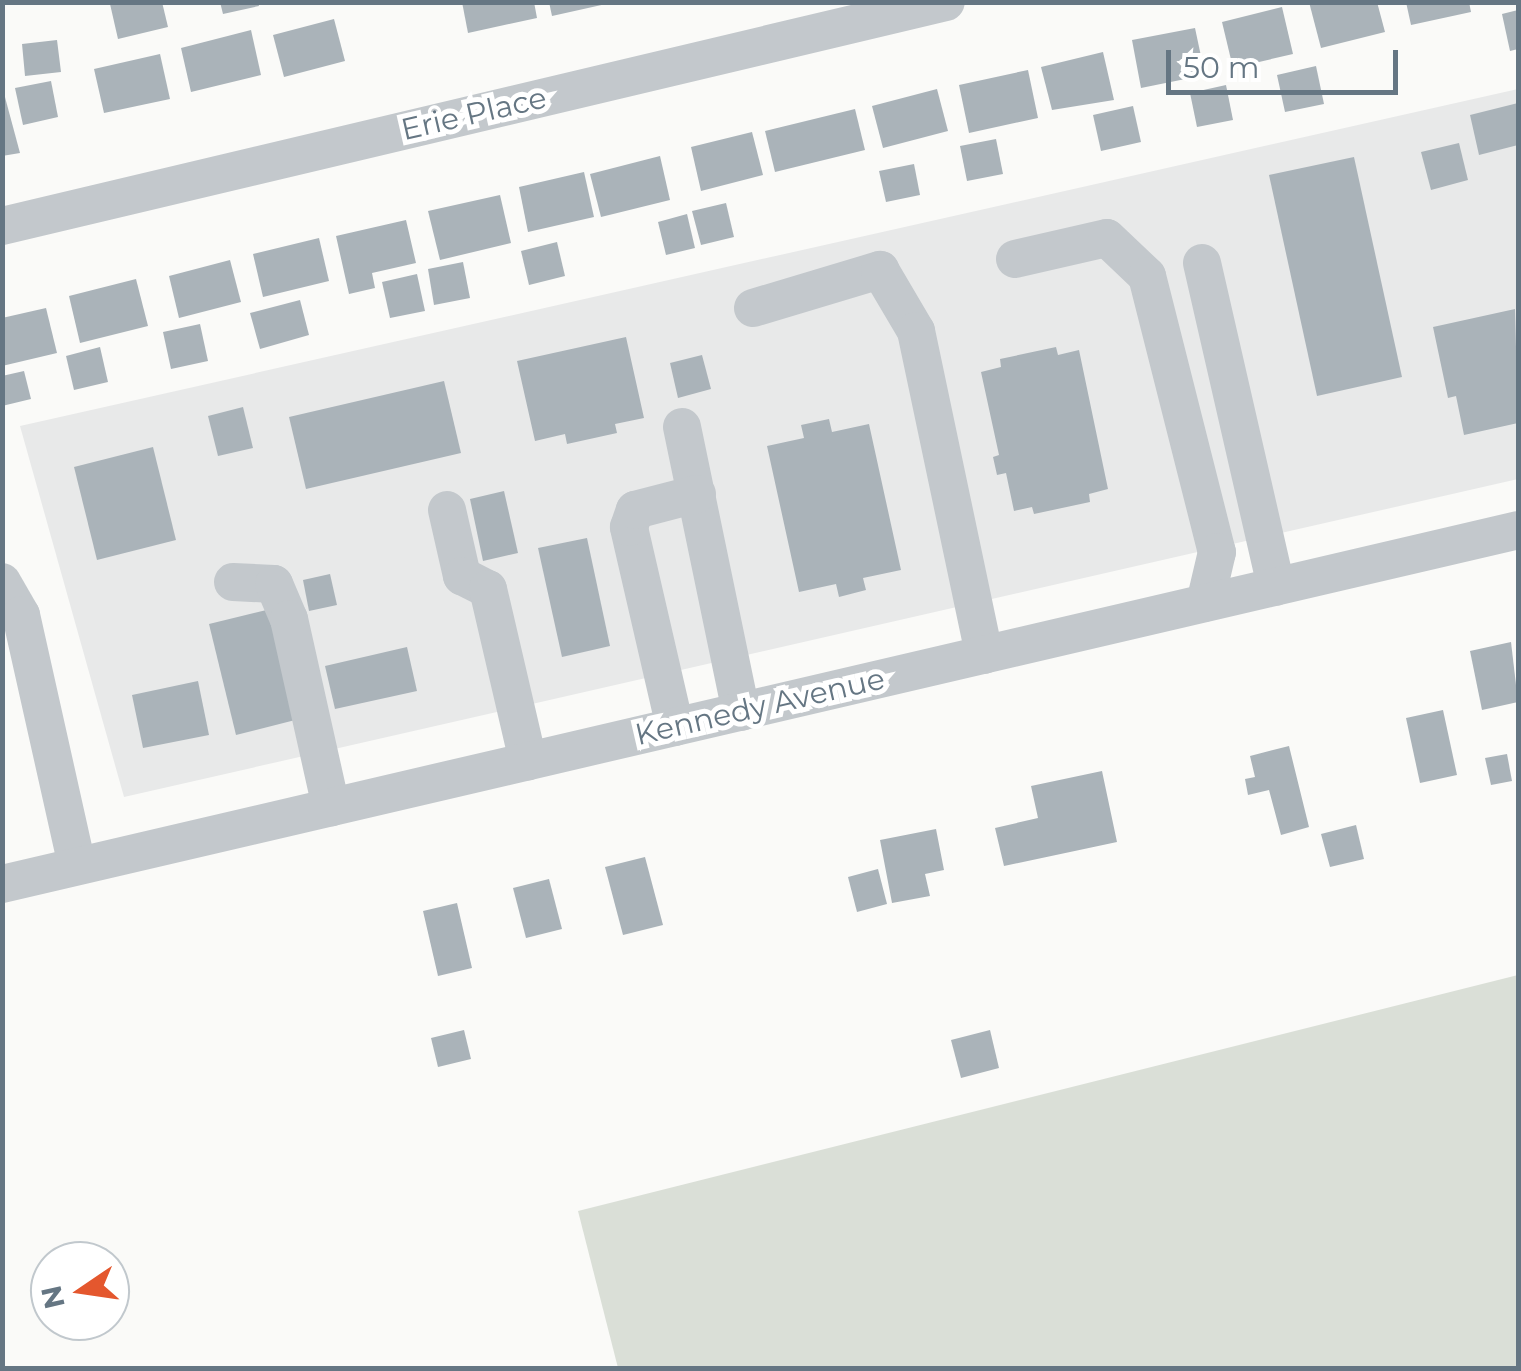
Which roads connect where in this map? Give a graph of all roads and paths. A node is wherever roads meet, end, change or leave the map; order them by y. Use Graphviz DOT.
graph roads {
  1 [pos="946,2"];
  2 [pos="2,226"];
  3 [pos="1015,259"];
  4 [pos="1202,262"];
  5 [pos="752,308"];
  6 [pos="682,427"];
  7 [pos="697,494"];
  8 [pos="447,510"];
  9 [pos="1518,530"];
  10 [pos="2,582"];
  11 [pos="233,582"];
  12 [pos="1276,587"];
  13 [pos="1205,603"];
  14 [pos="984,655"];
  15 [pos="741,712"];
  16 [pos="675,727"];
  17 [pos="528,761"];
  18 [pos="331,807"];
  19 [pos="78,866"];
  20 [pos="2,884"];
  1 -- 2 [label="street, Erie Place"];
  3 -- 13 [label="street"];
  4 -- 12 [label="street"];
  5 -- 14 [label="street"];
  6 -- 7 [label="street"];
  7 -- 15 [label="street"];
  7 -- 16 [label="street"];
  8 -- 17 [label="street"];
  9 -- 12 [label="street, Kennedy Avenue"];
  10 -- 19 [label="street"];
  11 -- 18 [label="street"];
  12 -- 13 [label="street, Kennedy Avenue"];
  13 -- 14 [label="street, Kennedy Avenue"];
  14 -- 15 [label="street, Kennedy Avenue"];
  15 -- 16 [label="street, Kennedy Avenue"];
  16 -- 17 [label="street, Kennedy Avenue"];
  17 -- 18 [label="street, Kennedy Avenue"];
  18 -- 19 [label="street, Kennedy Avenue"];
  19 -- 20 [label="street, Kennedy Avenue"];
}
